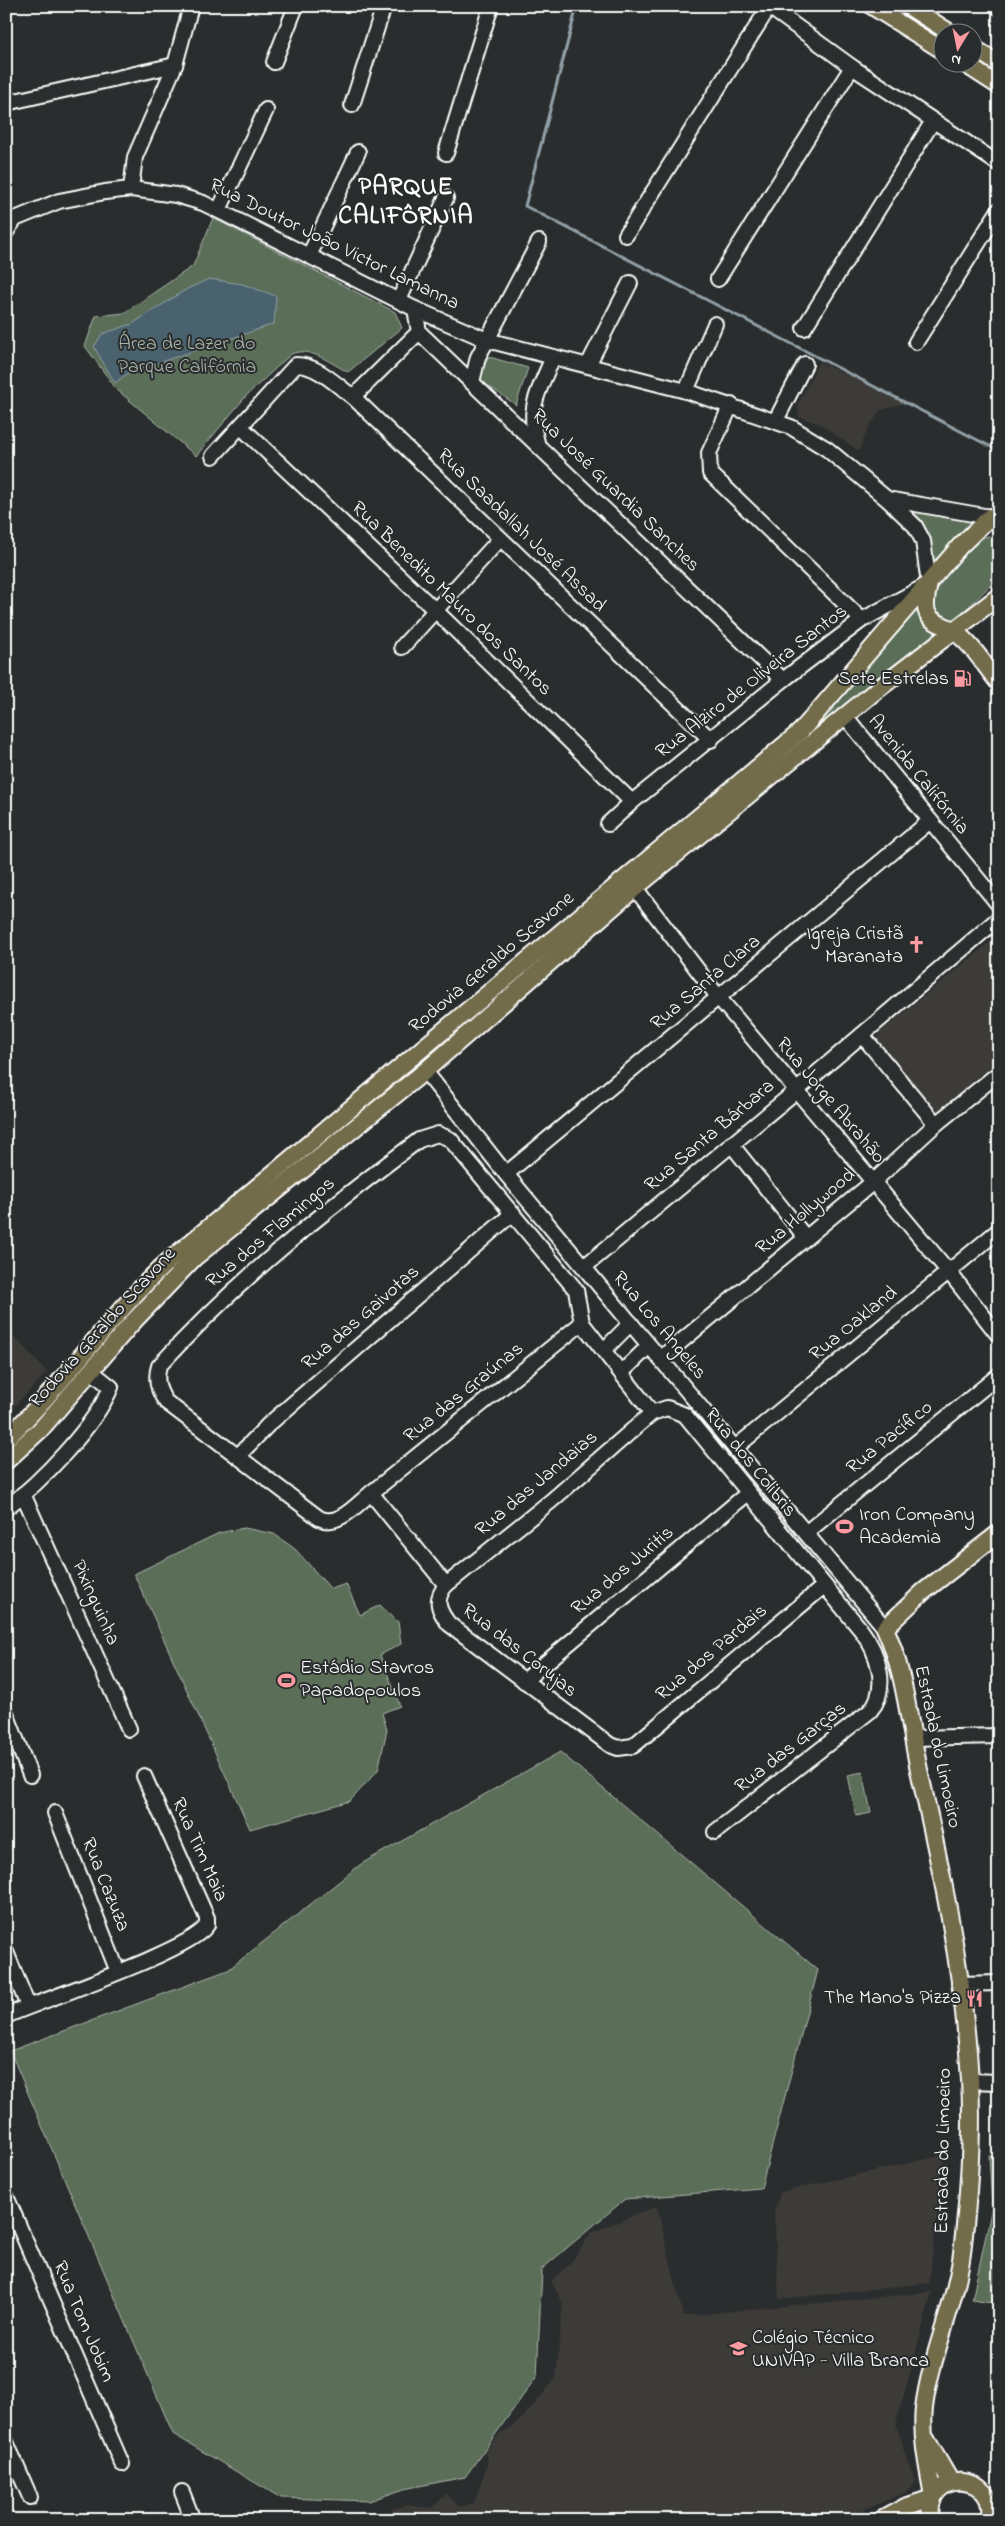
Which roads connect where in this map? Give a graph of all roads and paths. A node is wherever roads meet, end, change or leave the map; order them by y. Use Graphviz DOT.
graph roads {
  1 [pos="191,6"];
  2 [pos="296,6"];
  3 [pos="384,6"];
  4 [pos="491,6"];
  5 [pos="872,6"];
  6 [pos="908,6"];
  7 [pos="768,7"];
  8 [pos="933,22"];
  9 [pos="932,44"];
  10 [pos="982,53"];
  11 [pos="274,62"];
  12 [pos="999,64"];
  13 [pos="175,65"];
  14 [pos="852,67"];
  15 [pos="977,72"];
  16 [pos="999,86"];
  17 [pos="6,103"];
  18 [pos="352,105"];
  19 [pos="266,110"];
  20 [pos="933,121"];
  21 [pos="358,152"];
  22 [pos="446,152"];
  23 [pos="999,164"];
  24 [pos="131,189"];
  25 [pos="446,198"];
  26 [pos="218,210"];
  27 [pos="999,210"];
  28 [pos="10,215"];
  29 [pos="6,232"];
  30 [pos="626,235"];
  31 [pos="539,242"];
  32 [pos="310,256"];
  33 [pos="718,280"];
  34 [pos="630,283"];
  35 [pos="399,300"];
  36 [pos="416,309"];
  37 [pos="715,324"];
  38 [pos="804,328"];
  39 [pos="419,332"];
  40 [pos="487,340"];
  41 [pos="916,342"];
  42 [pos="554,357"];
  43 [pos="805,364"];
  44 [pos="588,365"];
  45 [pos="472,382"];
  46 [pos="686,391"];
  47 [pos="354,397"];
  48 [pos="731,405"];
  49 [pos="776,420"];
  50 [pos="241,428"];
  51 [pos="537,443"];
  52 [pos="213,456"];
  53 [pos="887,498"];
  54 [pos="996,520"];
  55 [pos="500,539"];
  56 [pos="929,584"];
  57 [pos="999,585"];
  58 [pos="999,596"];
  59 [pos="436,612"];
  60 [pos="971,618"];
  61 [pos="862,620"];
  62 [pos="953,630"];
  63 [pos="402,648"];
  64 [pos="783,680"];
  65 [pos="999,683"];
  66 [pos="845,716"];
  67 [pos="711,740"];
  68 [pos="632,802"];
  69 [pos="930,821"];
  70 [pos="608,824"];
  71 [pos="635,888"];
  72 [pos="999,905"];
  73 [pos="999,918"];
  74 [pos="719,998"];
  75 [pos="862,1034"];
  76 [pos="425,1071"];
  77 [pos="999,1073"];
  78 [pos="796,1091"];
  79 [pos="936,1124"];
  80 [pos="731,1144"];
  81 [pos="506,1174"];
  82 [pos="872,1183"];
  83 [pos="513,1213"];
  84 [pos="999,1230"];
  85 [pos="806,1238"];
  86 [pos="584,1267"];
  87 [pos="949,1272"];
  88 [pos="582,1323"];
  89 [pos="631,1323"];
  90 [pos="999,1336"];
  91 [pos="649,1346"];
  92 [pos="604,1350"];
  93 [pos="660,1359"];
  94 [pos="91,1371"];
  95 [pos="622,1372"];
  96 [pos="999,1375"];
  97 [pos="652,1413"];
  98 [pos="6,1439"];
  99 [pos="735,1448"];
  100 [pos="238,1456"];
  101 [pos="6,1462"];
  102 [pos="371,1493"];
  103 [pos="748,1493"];
  104 [pos="23,1494"];
  105 [pos="6,1508"];
  106 [pos="807,1532"];
  107 [pos="999,1533"];
  108 [pos="446,1585"];
  109 [pos="824,1586"];
  110 [pos="885,1628"];
  111 [pos="524,1681"];
  112 [pos="881,1689"];
  113 [pos="6,1713"];
  114 [pos="129,1729"];
  115 [pos="999,1736"];
  116 [pos="912,1738"];
  117 [pos="625,1748"];
  118 [pos="30,1776"];
  119 [pos="144,1776"];
  120 [pos="55,1813"];
  121 [pos="715,1832"];
  122 [pos="6,1952"];
  123 [pos="118,1972"];
  124 [pos="999,1982"];
  125 [pos="960,1984"];
  126 [pos="28,2006"];
  127 [pos="6,2016"];
  128 [pos="970,2081"];
  129 [pos="999,2082"];
  130 [pos="6,2196"];
  131 [pos="926,2439"];
  132 [pos="6,2442"];
  133 [pos="122,2464"];
  134 [pos="951,2482"];
  135 [pos="182,2492"];
  136 [pos="30,2497"];
  137 [pos="933,2497"];
  138 [pos="993,2511"];
  139 [pos="193,2520"];
  140 [pos="881,2520"];
  141 [pos="926,2520"];
  142 [pos="931,2520"];
  1 -- 13 [label="street"];
  2 -- 11 [label="street"];
  3 -- 18 [label="street"];
  4 -- 22 [label="street"];
  5 -- 9 [label="main road"];
  6 -- 8 [label="main road"];
  7 -- 14 [label="street"];
  7 -- 30 [label="street"];
  10 -- 12 [label="main road"];
  13 -- 17 [label="street"];
  13 -- 24 [label="street"];
  14 -- 20 [label="street"];
  14 -- 33 [label="street"];
  15 -- 16 [label="main road"];
  19 -- 26 [label="street"];
  20 -- 23 [label="street"];
  20 -- 38 [label="street"];
  21 -- 32 [label="street"];
  24 -- 26 [label="street, Rua Doutor João Victor Lamanna"];
  24 -- 28 [label="street, Rua Doutor João Victor Lamanna"];
  25 -- 35 [label="street"];
  26 -- 32 [label="street, Rua Doutor João Victor Lamanna"];
  27 -- 41 [label="street"];
  28 -- 29 [label="street, Rua Doutor João Victor Lamanna"];
  31 -- 40 [label="street"];
  32 -- 35 [label="street, Rua Doutor João Victor Lamanna"];
  34 -- 44 [label="street"];
  35 -- 36 [label="street, Rua Doutor João Victor Lamanna"];
  36 -- 39 [label="street"];
  36 -- 40 [label="street, Rua Doutor João Victor Lamanna"];
  37 -- 46 [label="street"];
  39 -- 45 [label="street, Rua José Guardia Sanches"];
  39 -- 47 [label="street"];
  40 -- 42 [label="street, Rua Doutor João Victor Lamanna"];
  40 -- 45 [label="street"];
  42 -- 44 [label="street, Rua Doutor João Victor Lamanna"];
  42 -- 51 [label="street"];
  43 -- 49 [label="street"];
  44 -- 46 [label="street, Rua Doutor João Victor Lamanna"];
  45 -- 51 [label="street, Rua José Guardia Sanches"];
  46 -- 48 [label="street, Rua Doutor João Victor Lamanna"];
  47 -- 50 [label="street, Rua Saadallah José Assad"];
  47 -- 55 [label="street, Rua Saadallah José Assad"];
  48 -- 49 [label="street, Rua Doutor João Victor Lamanna"];
  48 -- 61 [label="street"];
  49 -- 53 [label="street, Rua Doutor João Victor Lamanna"];
  50 -- 52 [label="street"];
  50 -- 59 [label="street, Rua Benedito Mauro dos Santos"];
  51 -- 64 [label="street, Rua José Guardia Sanches"];
  53 -- 54 [label="street, Rua Doutor João Victor Lamanna"];
  53 -- 56 [label="street, Rua Doutor João Victor Lamanna"];
  54 -- 56 [label="main road, Rodovia Geraldo Scavone"];
  55 -- 59 [label="street"];
  55 -- 67 [label="street, Rua Saadallah José Assad"];
  56 -- 61 [label="street, Rua Alziro de Oliveira Santos"];
  56 -- 62 [label="main road"];
  56 -- 98 [label="main road, Rodovia Geraldo Scavone"];
  57 -- 60 [label="main road"];
  58 -- 60 [label="main road, Rodovia Geraldo Scavone"];
  59 -- 63 [label="street"];
  59 -- 68 [label="street, Rua Benedito Mauro dos Santos"];
  60 -- 62 [label="main road, Rodovia Geraldo Scavone"];
  61 -- 64 [label="street, Rua Alziro de Oliveira Santos"];
  62 -- 65 [label="main road"];
  62 -- 66 [label="main road, Rodovia Geraldo Scavone"];
  64 -- 67 [label="street, Rua Alziro de Oliveira Santos"];
  66 -- 69 [label="street, Avenida Califórnia"];
  66 -- 71 [label="main road, Rodovia Geraldo Scavone"];
  67 -- 68 [label="street, Rua Alziro de Oliveira Santos"];
  68 -- 70 [label="street, Rua Alziro de Oliveira Santos"];
  69 -- 72 [label="street, Avenida Califórnia"];
  69 -- 74 [label="street, Rua Santa Clara"];
  71 -- 74 [label="street, Rua Jorge Abrahão"];
  71 -- 76 [label="main road, Rodovia Geraldo Scavone"];
  73 -- 75 [label="street, Rua Santa Bárbara"];
  74 -- 78 [label="street, Rua Jorge Abrahão"];
  74 -- 81 [label="street, Rua Santa Clara"];
  75 -- 78 [label="street, Rua Santa Bárbara"];
  75 -- 79 [label="street"];
  76 -- 81 [label="street, Rua Los Angeles"];
  76 -- 94 [label="main road, Rodovia Geraldo Scavone"];
  77 -- 79 [label="street, Rua Hollywood"];
  78 -- 80 [label="street, Rua Santa Bárbara"];
  78 -- 82 [label="street, Rua Jorge Abrahão"];
  79 -- 82 [label="street, Rua Hollywood"];
  80 -- 85 [label="street"];
  80 -- 86 [label="street, Rua Santa Bárbara"];
  81 -- 86 [label="street, Rua Los Angeles"];
  82 -- 85 [label="street, Rua Hollywood"];
  82 -- 87 [label="street, Rua Jorge Abrahão"];
  83 -- 88 [label="street"];
  83 -- 100 [label="street, Rua das Gaivotas"];
  83 -- 100 [label="street, Rua dos Flamingos"];
  84 -- 87 [label="street, Rua Oakland"];
  85 -- 93 [label="street, Rua Hollywood"];
  86 -- 89 [label="street, Rua Los Angeles"];
  87 -- 90 [label="street, Rua Jorge Abrahão"];
  87 -- 99 [label="street, Rua Oakland"];
  88 -- 92 [label="street"];
  88 -- 102 [label="street, Rua das Graúnas"];
  89 -- 91 [label="street, Rua Los Angeles"];
  89 -- 92 [label="street"];
  91 -- 93 [label="street, Rua Los Angeles"];
  91 -- 95 [label="street"];
  92 -- 95 [label="street"];
  93 -- 99 [label="street, Rua Los Angeles"];
  94 -- 101 [label="main road, Rodovia Geraldo Scavone"];
  94 -- 104 [label="street"];
  95 -- 97 [label="street"];
  96 -- 106 [label="street, Rua Pacífico"];
  97 -- 103 [label="street, Rua dos Colibris"];
  97 -- 108 [label="street, Rua das Jandaias"];
  99 -- 106 [label="street, Rua Los Angeles"];
  100 -- 102 [label="street"];
  102 -- 108 [label="street, Rua das Corujas"];
  103 -- 109 [label="street, Rua dos Colibris"];
  103 -- 111 [label="street, Rua dos Juritis"];
  104 -- 105 [label="street"];
  104 -- 114 [label="street, Pixinguinha"];
  106 -- 110 [label="street, Rua Los Angeles"];
  107 -- 110 [label="main road"];
  108 -- 111 [label="street, Rua das Corujas"];
  109 -- 112 [label="street, Rua dos Colibris"];
  109 -- 117 [label="street, Rua dos Pardais"];
  110 -- 116 [label="main road, Estrada do Limoeiro"];
  111 -- 117 [label="street, Rua das Corujas"];
  112 -- 121 [label="street, Rua das Garças"];
  113 -- 118 [label="street"];
  115 -- 116 [label="street"];
  116 -- 125 [label="main road, Estrada do Limoeiro"];
  119 -- 123 [label="street, Rua Tim Maia"];
  120 -- 123 [label="street, Rua Cazuza"];
  122 -- 126 [label="street"];
  123 -- 126 [label="street"];
  124 -- 125 [label="street"];
  125 -- 128 [label="main road, Estrada do Limoeiro"];
  126 -- 127 [label="street"];
  128 -- 129 [label="street"];
  128 -- 131 [label="main road, Estrada do Limoeiro"];
  130 -- 133 [label="street, Rua Tom Jobim"];
  131 -- 134 [label="main road, Estrada do Limoeiro"];
  131 -- 137 [label="main road, Estrada do Limoeiro"];
  132 -- 136 [label="street"];
  134 -- 137 [label="main road"];
  134 -- 138 [label="main road"];
  135 -- 139 [label="street"];
  137 -- 140 [label="main road"];
  137 -- 142 [label="main road, Estrada do Limoeiro"];
  141 -- 142 [label="main road"];
}
